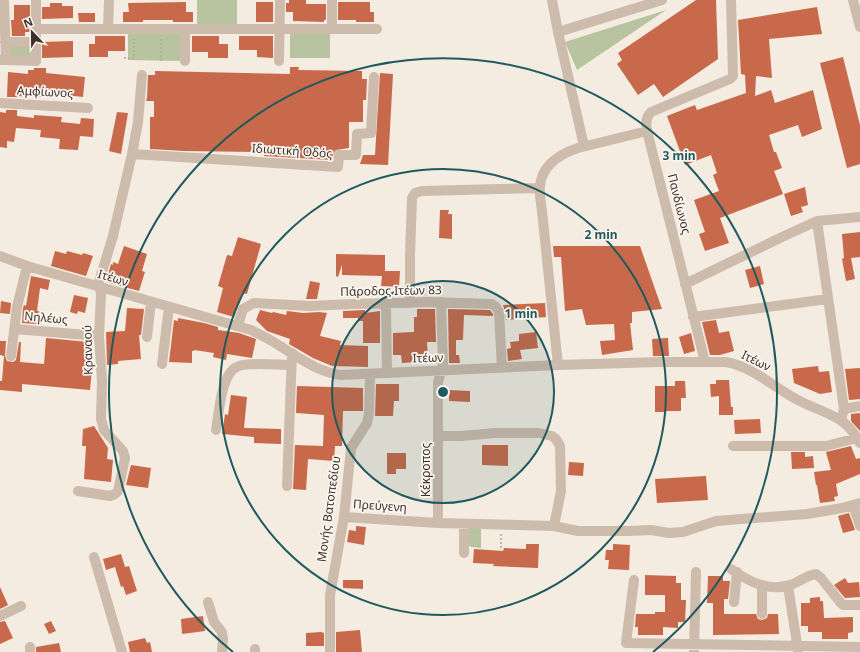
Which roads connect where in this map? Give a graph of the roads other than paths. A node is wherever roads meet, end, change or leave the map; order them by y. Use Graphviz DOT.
graph roads {
  1 [pos="4,0"];
  2 [pos="36,0"];
  3 [pos="109,0"];
  4 [pos="280,0"];
  5 [pos="332,0"];
  6 [pos="552,0"];
  7 [pos="662,0"];
  8 [pos="731,0"];
  9 [pos="853,0"];
  10 [pos="860,27"];
  11 [pos="36,29"];
  12 [pos="108,29"];
  13 [pos="280,29"];
  14 [pos="332,29"];
  15 [pos="378,29"];
  16 [pos="185,30"];
  17 [pos="558,32"];
  18 [pos="5,42"];
  19 [pos="36,42"];
  20 [pos="3,60"];
  21 [pos="185,61"];
  22 [pos="279,61"];
  23 [pos="142,75"];
  24 [pos="374,77"];
  25 [pos="0,103"];
  26 [pos="88,108"];
  27 [pos="647,131"];
  28 [pos="584,146"];
  29 [pos="131,157"];
  30 [pos="540,188"];
  31 [pos="860,217"];
  32 [pos="817,221"];
  33 [pos="0,256"];
  34 [pos="27,266"];
  35 [pos="685,284"];
  36 [pos="100,287"];
  37 [pos="828,299"];
  38 [pos="151,302"];
  39 [pos="441,302"];
  40 [pos="386,303"];
  41 [pos="410,303"];
  42 [pos="169,307"];
  43 [pos="693,317"];
  44 [pos="238,325"];
  45 [pos="15,329"];
  46 [pos="99,336"];
  47 [pos="147,337"];
  48 [pos="292,353"];
  49 [pos="11,356"];
  50 [pos="705,362"];
  51 [pos="162,364"];
  52 [pos="558,365"];
  53 [pos="291,366"];
  54 [pos="502,368"];
  55 [pos="441,370"];
  56 [pos="387,373"];
  57 [pos="370,374"];
  58 [pos="860,406"];
  59 [pos="844,408"];
  60 [pos="841,420"];
  61 [pos="216,430"];
  62 [pos="439,436"];
  63 [pos="859,440"];
  64 [pos="734,446"];
  65 [pos="287,486"];
  66 [pos="78,491"];
  67 [pos="857,504"];
  68 [pos="344,517"];
  69 [pos="438,523"];
  70 [pos="464,524"];
  71 [pos="554,526"];
  72 [pos="860,526"];
  73 [pos="464,554"];
  74 [pos="94,557"];
  75 [pos="696,572"];
  76 [pos="634,580"];
  77 [pos="762,586"];
  78 [pos="788,586"];
  79 [pos="208,602"];
  80 [pos="734,602"];
  81 [pos="860,605"];
  82 [pos="21,606"];
  83 [pos="762,614"];
  84 [pos="0,616"];
  85 [pos="860,647"];
  86 [pos="679,648"];
  87 [pos="694,648"];
  88 [pos="798,649"];
  89 [pos="122,652"];
  90 [pos="222,652"];
  91 [pos="330,652"];
  1 -- 18 [label="street"];
  2 -- 11 [label="street"];
  3 -- 12 [label="street"];
  4 -- 13 [label="street"];
  5 -- 14 [label="street"];
  6 -- 17 [label="street"];
  7 -- 17 [label="street"];
  8 -- 27 [label="street"];
  9 -- 10 [label="street"];
  11 -- 12 [label="street"];
  11 -- 19 [label="street"];
  12 -- 16 [label="street"];
  13 -- 14 [label="street"];
  13 -- 16 [label="street"];
  13 -- 22 [label="street"];
  14 -- 15 [label="street"];
  16 -- 21 [label="street"];
  17 -- 28 [label="street"];
  18 -- 19 [label="street"];
  18 -- 20 [label="street"];
  19 -- 20 [label="street"];
  23 -- 29 [label="street, Κραναού"];
  24 -- 29 [label="street, Ιδιωτική Οδός"];
  25 -- 26 [label="street, Αμφίωνος"];
  27 -- 28 [label="street"];
  27 -- 35 [label="street, Πανδίωνος"];
  28 -- 30 [label="street"];
  29 -- 36 [label="street, Κραναού"];
  30 -- 41 [label="street"];
  30 -- 52 [label="street"];
  31 -- 32 [label="street"];
  32 -- 35 [label="street"];
  32 -- 37 [label="street"];
  33 -- 34 [label="street, Ιτέων"];
  34 -- 36 [label="street, Ιτέων"];
  34 -- 45 [label="street"];
  35 -- 43 [label="street, Πανδίωνος"];
  36 -- 38 [label="street, Ιτέων"];
  36 -- 46 [label="street, Κραναού"];
  37 -- 43 [label="street"];
  37 -- 59 [label="street"];
  38 -- 42 [label="street, Ιτέων"];
  38 -- 47 [label="street"];
  39 -- 41 [label="street, Πάροδος Ιτέων 83"];
  39 -- 54 [label="street, Πάροδος Ιτέων 83"];
  39 -- 55 [label="street, Κέκροπος"];
  40 -- 41 [label="street, Πάροδος Ιτέων 83"];
  40 -- 44 [label="street, Πάροδος Ιτέων 83"];
  40 -- 56 [label="street"];
  42 -- 44 [label="street, Ιτέων"];
  42 -- 51 [label="street"];
  43 -- 50 [label="street, Πανδίωνος"];
  44 -- 48 [label="street, Ιτέων"];
  45 -- 46 [label="street, Νηλέως"];
  45 -- 49 [label="street"];
  46 -- 66 [label="street, Κραναού"];
  48 -- 53 [label="street"];
  48 -- 57 [label="street, Ιτέων"];
  50 -- 52 [label="street, Ιτέων"];
  50 -- 60 [label="street, Ιτέων"];
  52 -- 54 [label="street, Ιτέων"];
  53 -- 61 [label="street"];
  53 -- 65 [label="street"];
  54 -- 55 [label="street, Ιτέων"];
  55 -- 56 [label="street, Ιτέων"];
  55 -- 62 [label="street, Κέκροπος"];
  56 -- 57 [label="street, Ιτέων"];
  57 -- 68 [label="street, Μονής Βατοπεδίου"];
  58 -- 59 [label="street"];
  59 -- 60 [label="street"];
  60 -- 63 [label="street, Ιτέων"];
  62 -- 69 [label="street, Κέκροπος"];
  62 -- 71 [label="street"];
  63 -- 64 [label="street, Ιτέων"];
  67 -- 71 [label="street"];
  67 -- 72 [label="street"];
  68 -- 69 [label="street, Πρεύγενη"];
  68 -- 91 [label="street, Μονής Βατοπεδίου"];
  69 -- 70 [label="street"];
  70 -- 71 [label="street"];
  70 -- 73 [label="street"];
  74 -- 89 [label="street"];
  75 -- 87 [label="street"];
  76 -- 86 [label="street"];
  77 -- 78 [label="street"];
  77 -- 80 [label="street"];
  77 -- 83 [label="street"];
  78 -- 81 [label="street"];
  78 -- 88 [label="street"];
  79 -- 90 [label="street"];
  82 -- 84 [label="street"];
  85 -- 88 [label="street"];
  86 -- 87 [label="street"];
  87 -- 88 [label="street"];
}
